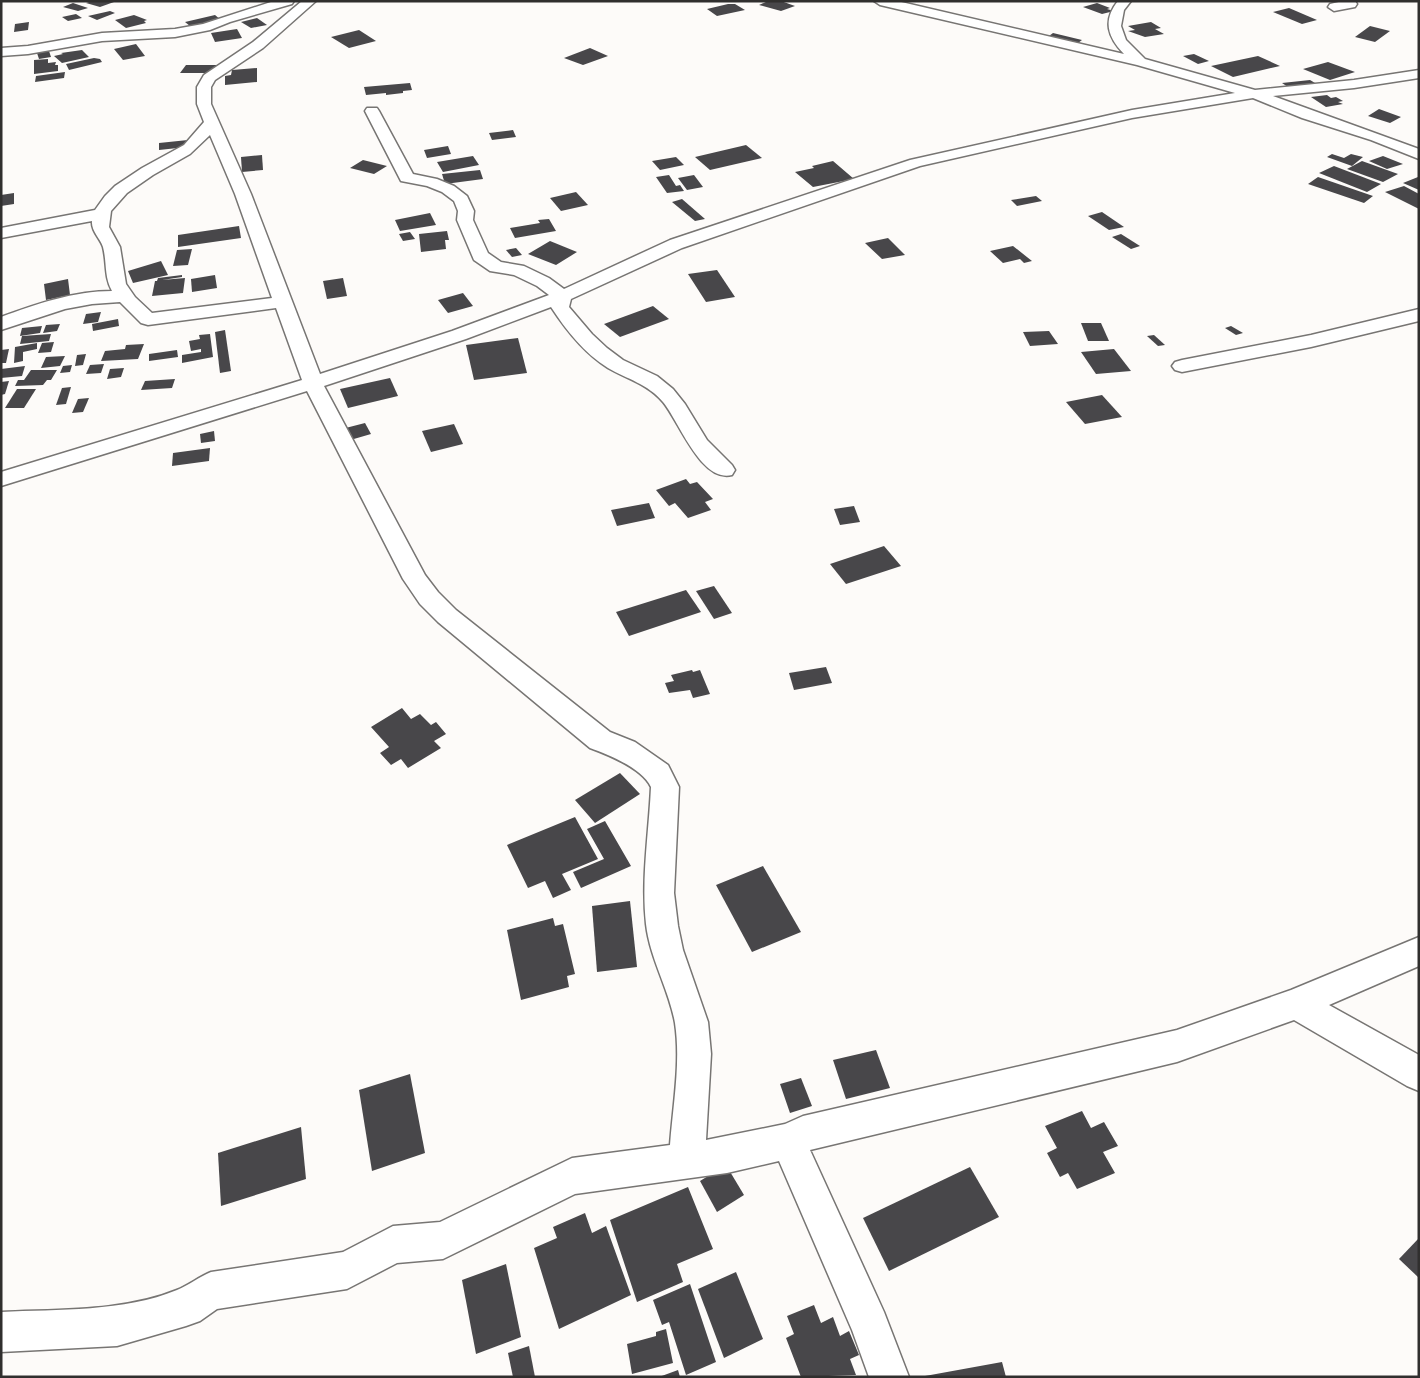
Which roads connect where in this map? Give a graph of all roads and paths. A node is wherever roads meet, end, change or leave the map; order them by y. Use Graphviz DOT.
graph roads {
  1 [pos="288,1"];
  2 [pos="310,1"];
  3 [pos="880,1"];
  4 [pos="1350,1"];
  5 [pos="1105,4"];
  6 [pos="1122,5"];
  7 [pos="1334,7"];
  8 [pos="1,52"];
  9 [pos="1140,62"];
  10 [pos="1419,74"];
  11 [pos="1254,94"];
  12 [pos="372,111"];
  13 [pos="211,123"];
  14 [pos="1419,154"];
  15 [pos="102,214"];
  16 [pos="1,233"];
  17 [pos="563,296"];
  18 [pos="124,297"];
  19 [pos="283,302"];
  20 [pos="1419,315"];
  21 [pos="1,324"];
  22 [pos="1182,366"];
  23 [pos="313,383"];
  24 [pos="724,470"];
  25 [pos="1,480"];
  26 [pos="1419,951"];
  27 [pos="1296,1004"];
  28 [pos="1419,1074"];
  29 [pos="788,1141"];
  30 [pos="687,1160"];
  31 [pos="1,1332"];
  32 [pos="889,1377"];
  1 -- 8 [label="street"];
  2 -- 13 [label="street"];
  3 -- 9 [label="street"];
  4 -- 7 [label="street"];
  5 -- 6 [label="street"];
  6 -- 9 [label="street"];
  9 -- 11 [label="street"];
  10 -- 11 [label="street"];
  11 -- 14 [label="street"];
  11 -- 17 [label="street"];
  12 -- 17 [label="street"];
  13 -- 15 [label="street"];
  13 -- 19 [label="street"];
  15 -- 16 [label="street"];
  15 -- 18 [label="street"];
  17 -- 23 [label="street"];
  17 -- 24 [label="street"];
  18 -- 19 [label="street"];
  18 -- 21 [label="street"];
  19 -- 23 [label="street"];
  20 -- 22 [label="street"];
  23 -- 25 [label="street"];
  23 -- 30 [label="street"];
  26 -- 27 [label="street"];
  27 -- 28 [label="street"];
  27 -- 29 [label="street"];
  29 -- 30 [label="street"];
  29 -- 32 [label="street"];
  30 -- 31 [label="street"];
}
